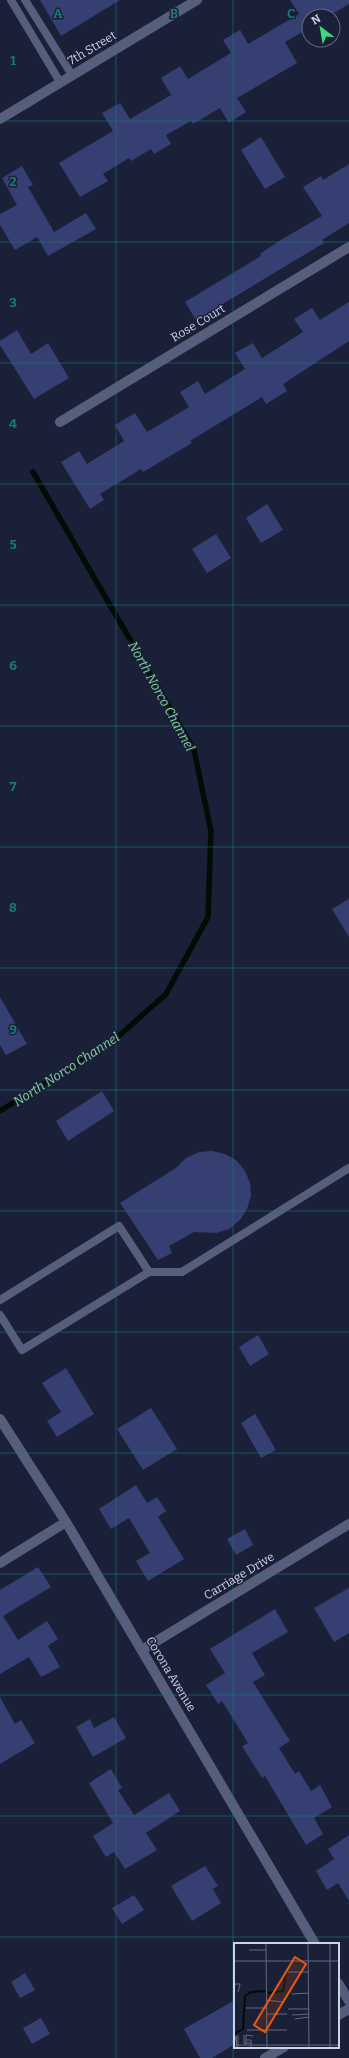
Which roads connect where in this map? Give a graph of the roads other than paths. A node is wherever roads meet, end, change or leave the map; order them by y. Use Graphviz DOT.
graph roads {
  1 [pos="11,0"];
  2 [pos="26,0"];
  3 [pos="197,0"];
  4 [pos="72,75"];
  5 [pos="60,82"];
  6 [pos="0,119"];
  7 [pos="349,247"];
  8 [pos="60,422"];
  9 [pos="349,1168"];
  10 [pos="149,1272"];
  11 [pos="0,1300"];
  12 [pos="0,1316"];
  13 [pos="0,1419"];
  14 [pos="66,1522"];
  15 [pos="349,1524"];
  16 [pos="0,1563"];
  17 [pos="142,1650"];
  18 [pos="314,1943"];
  19 [pos="339,1985"];
  20 [pos="349,2001"];
  21 [pos="349,2009"];
  22 [pos="339,2015"];
  23 [pos="282,2048"];
  24 [pos="265,2058"];
  1 -- 5 [label="lane"];
  2 -- 4 [label="lane"];
  3 -- 4 [label="street, 7th Street"];
  4 -- 5 [label="street, 7th Street"];
  5 -- 6 [label="street, 7th Street"];
  7 -- 8 [label="street, Rose Court"];
  9 -- 10 [label="lane"];
  10 -- 11 [label="lane"];
  10 -- 12 [label="lane"];
  13 -- 14 [label="street, Corona Avenue"];
  14 -- 16 [label="street"];
  14 -- 17 [label="street, Corona Avenue"];
  15 -- 17 [label="street, Carriage Drive"];
  17 -- 18 [label="street, Corona Avenue"];
  19 -- 20 [label="street"];
  21 -- 22 [label="street"];
  23 -- 24 [label="street"];
}
